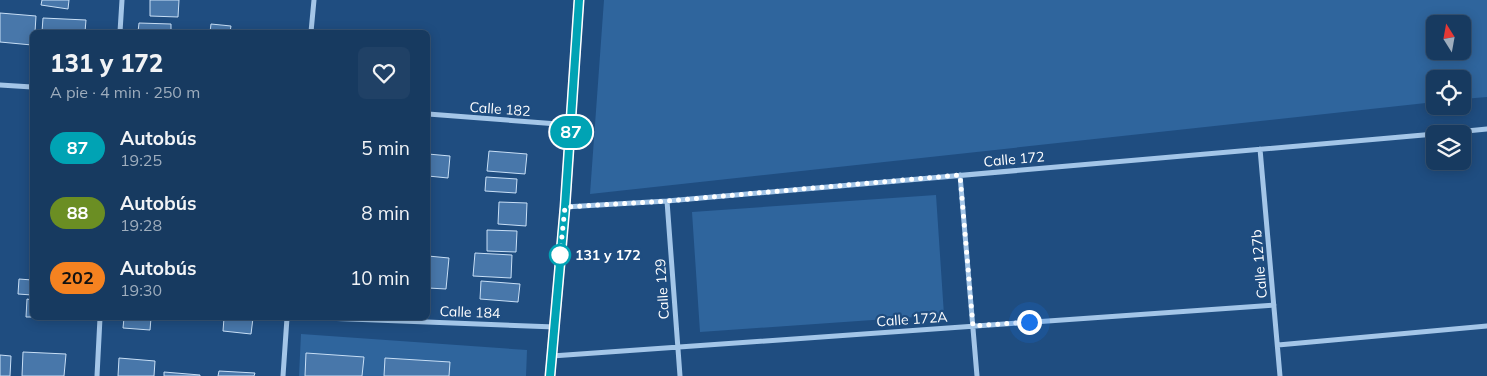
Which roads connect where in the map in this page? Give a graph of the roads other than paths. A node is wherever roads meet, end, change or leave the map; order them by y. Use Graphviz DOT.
graph roads {
  1 [pos="122,0"];
  2 [pos="314,0"];
  3 [pos="579,0"];
  4 [pos="120,30"];
  5 [pos="311,30"];
  6 [pos="0,85"];
  7 [pos="30,87"];
  8 [pos="430,114"];
  9 [pos="571,125"];
  10 [pos="1487,129"];
  11 [pos="1471,131"];
  12 [pos="1426,135"];
  13 [pos="1260,149"];
  14 [pos="960,175"];
  15 [pos="667,201"];
  16 [pos="565,207"];
  17 [pos="1274,305"];
  18 [pos="100,320"];
  19 [pos="288,320"];
  20 [pos="376,320"];
  21 [pos="973,326"];
  22 [pos="1487,326"];
  23 [pos="556,327"];
  24 [pos="1278,345"];
  25 [pos="678,346"];
  26 [pos="552,356"];
  27 [pos="96,376"];
  28 [pos="283,376"];
  29 [pos="550,376"];
  30 [pos="680,376"];
  31 [pos="977,376"];
  32 [pos="1280,376"];
  1 -- 4 [label="street"];
  2 -- 5 [label="street"];
  3 -- 9 [label="main road"];
  6 -- 7 [label="street"];
  8 -- 9 [label="street, Calle 182"];
  9 -- 16 [label="main road"];
  10 -- 11 [label="street, Calle 172"];
  12 -- 13 [label="street, Calle 172"];
  13 -- 14 [label="street, Calle 172"];
  13 -- 17 [label="street, Calle 127b"];
  14 -- 15 [label="street, Calle 172"];
  14 -- 21 [label="street"];
  15 -- 16 [label="street, Calle 172"];
  15 -- 25 [label="street, Calle 129"];
  16 -- 23 [label="main road"];
  17 -- 21 [label="street, Calle 172A"];
  17 -- 24 [label="street, Calle 127b"];
  18 -- 27 [label="street"];
  19 -- 28 [label="street"];
  20 -- 23 [label="street, Calle 184"];
  21 -- 25 [label="street, Calle 172A"];
  21 -- 31 [label="street"];
  22 -- 24 [label="street"];
  23 -- 26 [label="main road"];
  24 -- 32 [label="street, Calle 127b"];
  25 -- 26 [label="street, Calle 172A"];
  25 -- 30 [label="street, Calle 129"];
  26 -- 29 [label="main road"];
}
